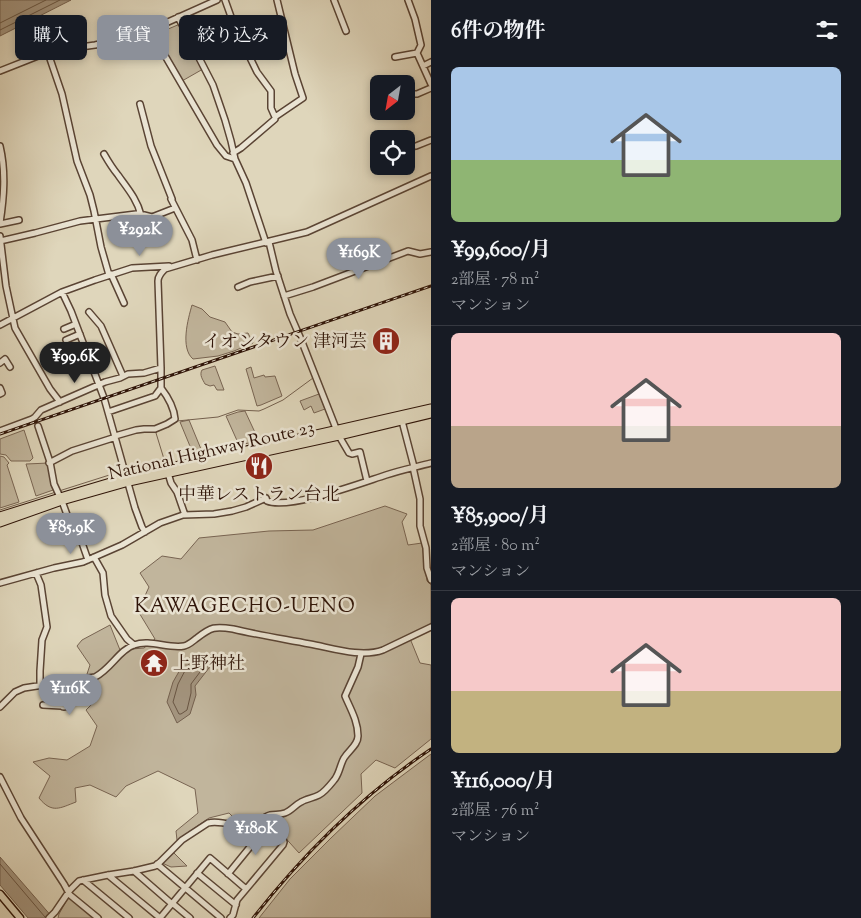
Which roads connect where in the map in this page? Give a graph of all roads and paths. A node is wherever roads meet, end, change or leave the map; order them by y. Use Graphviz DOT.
graph roads {
  1 [pos="217,0"];
  2 [pos="225,0"];
  3 [pos="277,0"];
  4 [pos="334,0"];
  5 [pos="408,0"];
  6 [pos="230,15"];
  7 [pos="178,17"];
  8 [pos="169,21"];
  9 [pos="346,31"];
  10 [pos="417,53"];
  11 [pos="395,57"];
  12 [pos="27,60"];
  13 [pos="51,60"];
  14 [pos="167,60"];
  15 [pos="200,60"];
  16 [pos="251,60"];
  17 [pos="431,62"];
  18 [pos="423,66"];
  19 [pos="0,70"];
  20 [pos="431,84"];
  21 [pos="431,88"];
  22 [pos="415,94"];
  23 [pos="140,104"];
  24 [pos="275,117"];
  25 [pos="431,140"];
  26 [pos="0,146"];
  27 [pos="416,146"];
  28 [pos="233,153"];
  29 [pos="104,154"];
  30 [pos="235,159"];
  31 [pos="2,170"];
  32 [pos="431,176"];
  33 [pos="1,204"];
  34 [pos="175,208"];
  35 [pos="141,214"];
  36 [pos="96,219"];
  37 [pos="19,220"];
  38 [pos="0,223"];
  39 [pos="0,236"];
  40 [pos="0,241"];
  41 [pos="267,242"];
  42 [pos="431,252"];
  43 [pos="197,260"];
  44 [pos="175,266"];
  45 [pos="110,275"];
  46 [pos="278,276"];
  47 [pos="238,287"];
  48 [pos="62,292"];
  49 [pos="284,296"];
  50 [pos="124,303"];
  51 [pos="90,312"];
  52 [pos="13,317"];
  53 [pos="0,324"];
  54 [pos="76,324"];
  55 [pos="64,329"];
  56 [pos="80,334"];
  57 [pos="66,340"];
  58 [pos="0,363"];
  59 [pos="10,367"];
  60 [pos="161,368"];
  61 [pos="123,376"];
  62 [pos="98,384"];
  63 [pos="0,388"];
  64 [pos="161,388"];
  65 [pos="0,394"];
  66 [pos="60,402"];
  67 [pos="431,408"];
  68 [pos="108,412"];
  69 [pos="431,414"];
  70 [pos="402,421"];
  71 [pos="38,426"];
  72 [pos="0,431"];
  73 [pos="338,433"];
  74 [pos="115,437"];
  75 [pos="431,462"];
  76 [pos="49,463"];
  77 [pos="414,467"];
  78 [pos="168,473"];
  79 [pos="128,479"];
  80 [pos="367,482"];
  81 [pos="61,499"];
  82 [pos="0,516"];
  83 [pos="185,516"];
  84 [pos="0,523"];
  85 [pos="145,532"];
  86 [pos="431,538"];
  87 [pos="424,540"];
  88 [pos="94,557"];
  89 [pos="88,560"];
  90 [pos="36,573"];
  91 [pos="431,580"];
  92 [pos="0,583"];
  93 [pos="431,627"];
  94 [pos="134,645"];
  95 [pos="361,654"];
  96 [pos="59,683"];
  97 [pos="40,686"];
  98 [pos="0,706"];
  99 [pos="43,706"];
  100 [pos="0,778"];
  101 [pos="157,864"];
  102 [pos="134,871"];
  103 [pos="197,873"];
  104 [pos="228,874"];
  105 [pos="108,875"];
  106 [pos="83,880"];
  107 [pos="186,888"];
  108 [pos="246,889"];
  109 [pos="68,893"];
  110 [pos="0,894"];
  111 [pos="172,904"];
  112 [pos="236,905"];
  113 [pos="50,917"];
  114 [pos="20,918"];
  115 [pos="98,918"];
  116 [pos="129,918"];
  117 [pos="190,918"];
  118 [pos="221,918"];
  119 [pos="230,918"];
  1 -- 7 [label="street"];
  2 -- 6 [label="street"];
  3 -- 24 [label="street"];
  4 -- 9 [label="street"];
  5 -- 10 [label="street"];
  7 -- 8 [label="street"];
  10 -- 11 [label="street"];
  10 -- 18 [label="street"];
  12 -- 19 [label="street"];
  13 -- 36 [label="street"];
  14 -- 30 [label="street"];
  15 -- 28 [label="street"];
  16 -- 24 [label="street"];
  17 -- 18 [label="street"];
  18 -- 20 [label="street"];
  21 -- 22 [label="street"];
  23 -- 34 [label="street"];
  24 -- 28 [label="street"];
  25 -- 27 [label="street"];
  26 -- 31 [label="street"];
  28 -- 30 [label="street"];
  29 -- 35 [label="street"];
  30 -- 41 [label="street"];
  31 -- 33 [label="street"];
  32 -- 41 [label="street"];
  33 -- 38 [label="street"];
  34 -- 35 [label="street"];
  34 -- 43 [label="street"];
  35 -- 36 [label="street"];
  36 -- 40 [label="street"];
  36 -- 45 [label="street"];
  37 -- 38 [label="street"];
  39 -- 40 [label="street"];
  40 -- 52 [label="street"];
  41 -- 43 [label="street"];
  41 -- 46 [label="street"];
  42 -- 49 [label="street"];
  43 -- 44 [label="street"];
  44 -- 45 [label="street"];
  44 -- 60 [label="street"];
  45 -- 48 [label="street"];
  45 -- 50 [label="street"];
  46 -- 47 [label="street"];
  46 -- 49 [label="street"];
  48 -- 52 [label="street"];
  48 -- 54 [label="street"];
  49 -- 73 [label="street"];
  51 -- 61 [label="street"];
  52 -- 53 [label="street"];
  52 -- 66 [label="street"];
  54 -- 55 [label="street"];
  54 -- 56 [label="street"];
  56 -- 57 [label="street"];
  56 -- 62 [label="street"];
  58 -- 59 [label="street"];
  60 -- 61 [label="street"];
  60 -- 64 [label="street"];
  61 -- 62 [label="street"];
  62 -- 66 [label="street"];
  62 -- 68 [label="street"];
  63 -- 65 [label="street"];
  64 -- 68 [label="street"];
  64 -- 74 [label="street"];
  66 -- 72 [label="street"];
  67 -- 73 [label="highway, National Highway Route 23"];
  68 -- 74 [label="street"];
  69 -- 70 [label="highway, National Highway Route 23"];
  70 -- 73 [label="highway, National Highway Route 23"];
  70 -- 77 [label="street"];
  71 -- 76 [label="street"];
  73 -- 78 [label="highway, National Highway Route 23"];
  73 -- 79 [label="highway, National Highway Route 23"];
  73 -- 80 [label="street"];
  74 -- 76 [label="street"];
  74 -- 79 [label="street"];
  75 -- 77 [label="street"];
  76 -- 81 [label="street"];
  77 -- 80 [label="street"];
  77 -- 87 [label="street"];
  78 -- 79 [label="highway, National Highway Route 23"];
  78 -- 83 [label="street"];
  79 -- 81 [label="highway, National Highway Route 23"];
  79 -- 85 [label="street"];
  80 -- 83 [label="street"];
  81 -- 82 [label="highway, National Highway Route 23"];
  81 -- 84 [label="highway, National Highway Route 23"];
  81 -- 89 [label="street"];
  83 -- 85 [label="street"];
  85 -- 88 [label="street"];
  86 -- 87 [label="street"];
  87 -- 91 [label="street"];
  88 -- 89 [label="street"];
  88 -- 94 [label="street"];
  89 -- 90 [label="street"];
  90 -- 92 [label="street"];
  90 -- 97 [label="street"];
  93 -- 95 [label="street"];
  94 -- 95 [label="street"];
  94 -- 96 [label="street"];
  95 -- 101 [label="street"];
  96 -- 97 [label="street"];
  96 -- 99 [label="street"];
  97 -- 98 [label="street"];
  100 -- 109 [label="street"];
  101 -- 102 [label="street"];
  101 -- 107 [label="street"];
  102 -- 105 [label="street"];
  102 -- 111 [label="street"];
  103 -- 104 [label="street"];
  103 -- 107 [label="street"];
  103 -- 112 [label="street"];
  104 -- 108 [label="street"];
  104 -- 108 [label="street"];
  105 -- 106 [label="street"];
  105 -- 111 [label="street"];
  106 -- 109 [label="street"];
  106 -- 116 [label="street"];
  107 -- 111 [label="street"];
  107 -- 118 [label="street"];
  108 -- 112 [label="street"];
  109 -- 113 [label="street"];
  109 -- 115 [label="street"];
  110 -- 114 [label="main road"];
  111 -- 117 [label="street"];
  112 -- 119 [label="street"];
}
